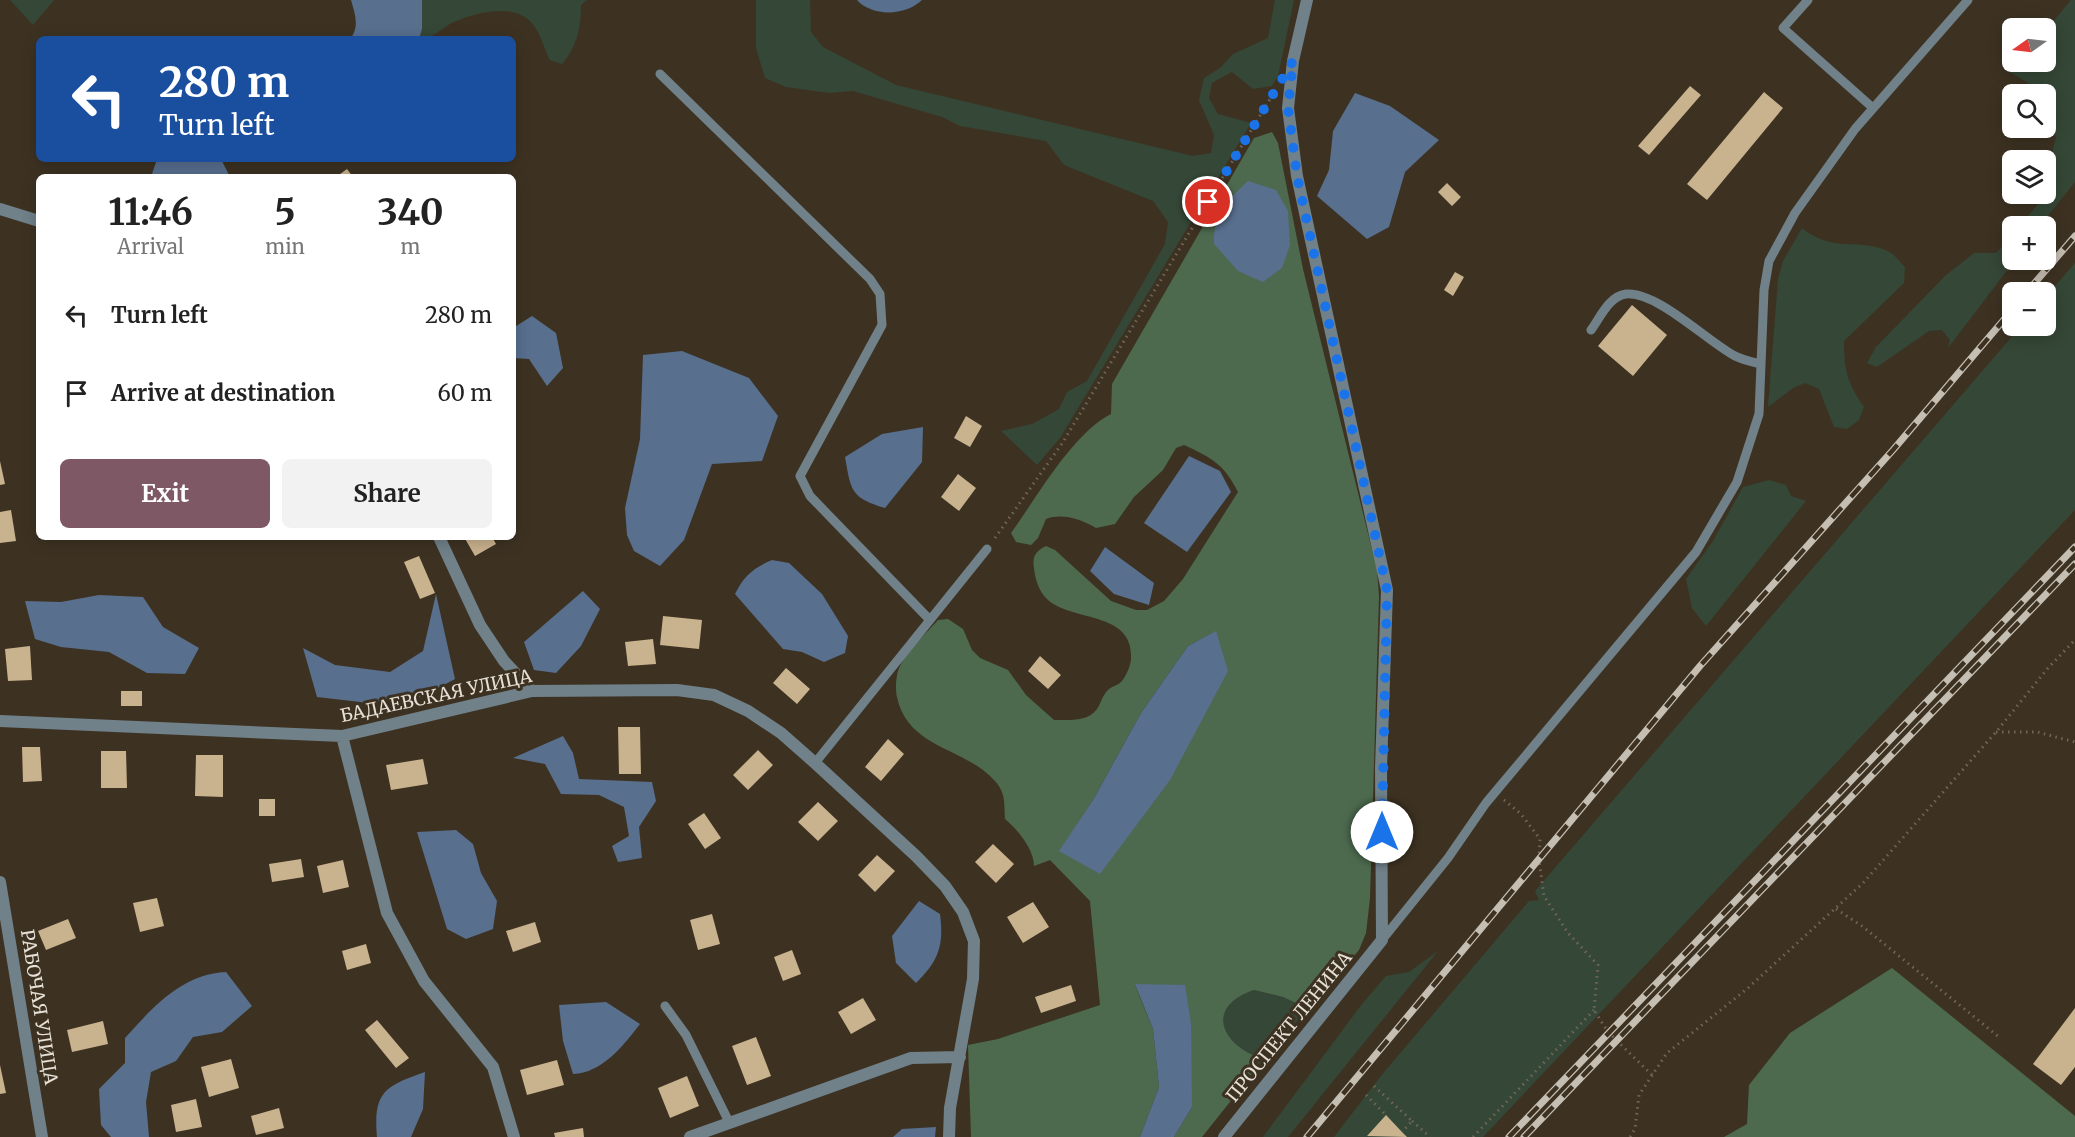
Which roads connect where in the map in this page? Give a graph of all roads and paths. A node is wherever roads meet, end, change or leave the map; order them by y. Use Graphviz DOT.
graph roads {
  1 [pos="1307,0"];
  2 [pos="1808,0"];
  3 [pos="1968,0"];
  4 [pos="660,74"];
  5 [pos="1275,92"];
  6 [pos="1873,108"];
  7 [pos="0,209"];
  8 [pos="36,220"];
  9 [pos="1591,330"];
  10 [pos="1761,364"];
  11 [pos="440,540"];
  12 [pos="987,549"];
  13 [pos="930,620"];
  14 [pos="2075,640"];
  15 [pos="532,691"];
  16 [pos="0,721"];
  17 [pos="1996,732"];
  18 [pos="342,736"];
  19 [pos="2075,742"];
  20 [pos="815,763"];
  21 [pos="1495,792"];
  22 [pos="0,882"];
  23 [pos="1836,909"];
  24 [pos="1382,940"];
  25 [pos="665,1006"];
  26 [pos="1594,1010"];
  27 [pos="1999,1037"];
  28 [pos="960,1057"];
  29 [pos="1652,1075"];
  30 [pos="1374,1086"];
  31 [pos="1366,1095"];
  32 [pos="1386,1115"];
  33 [pos="1412,1120"];
  34 [pos="729,1122"];
  35 [pos="1402,1132"];
  36 [pos="42,1137"];
  37 [pos="514,1137"];
  38 [pos="690,1137"];
  39 [pos="949,1137"];
  40 [pos="1224,1137"];
  41 [pos="1430,1137"];
  42 [pos="1473,1137"];
  43 [pos="1630,1137"];
  1 -- 24 [label="street"];
  2 -- 6 [label="lane"];
  3 -- 6 [label="lane"];
  4 -- 13 [label="lane"];
  5 -- 12 [label="path"];
  6 -- 10 [label="lane"];
  7 -- 8 [label="street"];
  9 -- 10 [label="lane"];
  10 -- 21 [label="lane"];
  11 -- 15 [label="street"];
  12 -- 13 [label="lane"];
  13 -- 20 [label="lane"];
  14 -- 17 [label="path"];
  15 -- 18 [label="street, БАДАЕВСКАЯ УЛИЦА"];
  15 -- 20 [label="street, БАДАЕВСКАЯ УЛИЦА"];
  16 -- 18 [label="street, БАДАЕВСКАЯ УЛИЦА"];
  17 -- 19 [label="path"];
  17 -- 23 [label="path"];
  18 -- 37 [label="street"];
  20 -- 28 [label="street, БАДАЕВСКАЯ УЛИЦА"];
  21 -- 24 [label="lane"];
  21 -- 26 [label="path"];
  22 -- 36 [label="street, РАБОЧАЯ УЛИЦА"];
  23 -- 27 [label="path"];
  23 -- 29 [label="path"];
  24 -- 40 [label="street, ПРОСПЕКТ ЛЕНИНА"];
  25 -- 34 [label="lane"];
  26 -- 29 [label="path"];
  26 -- 42 [label="path"];
  28 -- 34 [label="street"];
  28 -- 39 [label="street, БАДАЕВСКАЯ УЛИЦА"];
  29 -- 43 [label="path"];
  30 -- 33 [label="path"];
  31 -- 32 [label="path"];
  33 -- 35 [label="path"];
  33 -- 41 [label="path"];
  34 -- 38 [label="street"];
}
